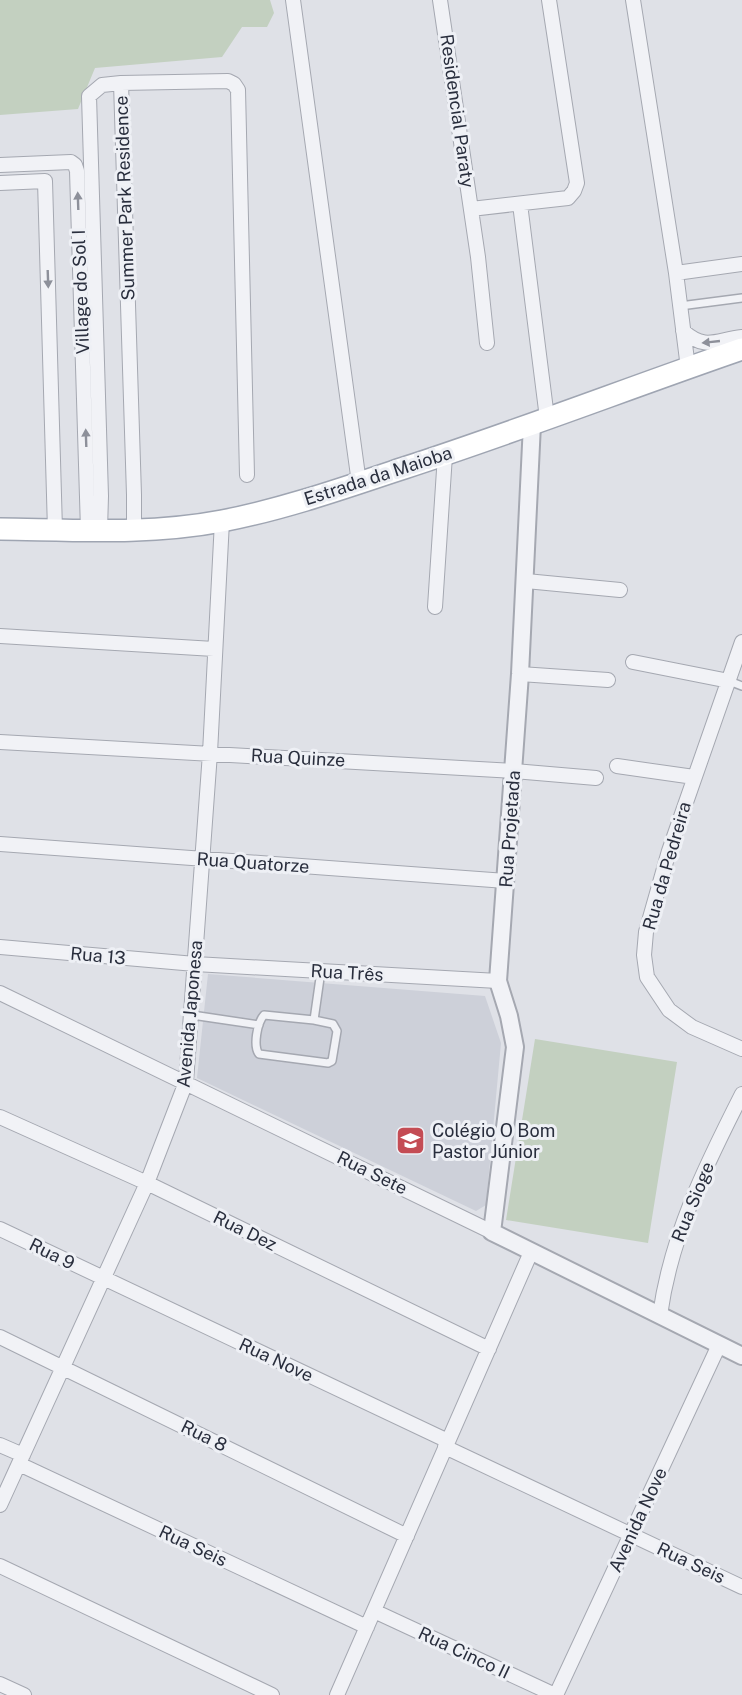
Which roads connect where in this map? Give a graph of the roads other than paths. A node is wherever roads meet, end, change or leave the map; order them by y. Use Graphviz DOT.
graph roads {
  1 [pos="293,0"];
  2 [pos="440,0"];
  3 [pos="549,0"];
  4 [pos="633,0"];
  5 [pos="121,83"];
  6 [pos="44,164"];
  7 [pos="0,165"];
  8 [pos="45,181"];
  9 [pos="0,183"];
  10 [pos="520,204"];
  11 [pos="471,209"];
  12 [pos="742,264"];
  13 [pos="676,273"];
  14 [pos="742,298"];
  15 [pos="680,306"];
  16 [pos="683,331"];
  17 [pos="742,337"];
  18 [pos="487,343"];
  19 [pos="742,349"];
  20 [pos="688,368"];
  21 [pos="539,421"];
  22 [pos="445,454"];
  23 [pos="247,475"];
  24 [pos="359,483"];
  25 [pos="222,521"];
  26 [pos="0,529"];
  27 [pos="55,530"];
  28 [pos="94,530"];
  29 [pos="134,530"];
  30 [pos="526,581"];
  31 [pos="620,590"];
  32 [pos="435,607"];
  33 [pos="0,636"];
  34 [pos="742,642"];
  35 [pos="214,649"];
  36 [pos="633,662"];
  37 [pos="520,674"];
  38 [pos="608,680"];
  39 [pos="735,684"];
  40 [pos="0,742"];
  41 [pos="210,753"];
  42 [pos="617,766"];
  43 [pos="514,771"];
  44 [pos="694,777"];
  45 [pos="596,778"];
  46 [pos="0,844"];
  47 [pos="202,859"];
  48 [pos="506,880"];
  49 [pos="0,947"];
  50 [pos="195,964"];
  51 [pos="321,972"];
  52 [pos="498,981"];
  53 [pos="0,993"];
  54 [pos="192,1015"];
  55 [pos="314,1020"];
  56 [pos="259,1025"];
  57 [pos="742,1050"];
  58 [pos="186,1082"];
  59 [pos="742,1094"];
  60 [pos="0,1117"];
  61 [pos="147,1183"];
  62 [pos="0,1229"];
  63 [pos="492,1232"];
  64 [pos="531,1252"];
  65 [pos="104,1279"];
  66 [pos="660,1315"];
  67 [pos="0,1337"];
  68 [pos="719,1345"];
  69 [pos="489,1349"];
  70 [pos="742,1356"];
  71 [pos="63,1367"];
  72 [pos="447,1444"];
  73 [pos="0,1445"];
  74 [pos="21,1460"];
  75 [pos="0,1505"];
  76 [pos="631,1535"];
  77 [pos="407,1536"];
  78 [pos="0,1566"];
  79 [pos="742,1587"];
  80 [pos="374,1611"];
  81 [pos="367,1627"];
  82 [pos="0,1683"];
  83 [pos="24,1695"];
  84 [pos="272,1695"];
  85 [pos="337,1695"];
  86 [pos="555,1695"];
  1 -- 24 [label="street"];
  2 -- 11 [label="street, Residencial Paraty"];
  3 -- 10 [label="street, Residencial Paraty"];
  4 -- 13 [label="street"];
  5 -- 23 [label="street, Summer Park Residence"];
  5 -- 28 [label="street"];
  5 -- 29 [label="street, Summer Park Residence"];
  6 -- 7 [label="street, Village do Sol I"];
  6 -- 8 [label="street, Village do Sol I"];
  28 -- 6 [label="street, Village do Sol I, one-way"];
  8 -- 9 [label="street"];
  8 -- 27 [label="street, Village do Sol I, one-way"];
  10 -- 11 [label="street, Residencial Paraty"];
  10 -- 21 [label="street"];
  11 -- 18 [label="street"];
  12 -- 13 [label="street"];
  13 -- 15 [label="street"];
  14 -- 15 [label="lane"];
  15 -- 16 [label="street"];
  17 -- 16 [label="street, one-way"];
  16 -- 20 [label="street"];
  19 -- 20 [label="main road, Estrada da Maioba"];
  20 -- 21 [label="main road, Estrada da Maioba"];
  21 -- 22 [label="main road, Estrada da Maioba"];
  21 -- 30 [label="street, Rua Projetada"];
  22 -- 24 [label="main road, Estrada da Maioba"];
  22 -- 32 [label="street"];
  24 -- 25 [label="main road, Estrada da Maioba"];
  25 -- 29 [label="main road, Estrada da Maioba"];
  25 -- 35 [label="street, Avenida Japonesa"];
  26 -- 27 [label="main road, Estrada da Maioba"];
  27 -- 28 [label="main road, Estrada da Maioba"];
  28 -- 29 [label="main road, Estrada da Maioba"];
  30 -- 31 [label="street"];
  30 -- 37 [label="street, Rua Projetada"];
  33 -- 35 [label="street"];
  34 -- 39 [label="street, Rua da Pedreira"];
  35 -- 41 [label="street, Avenida Japonesa"];
  36 -- 39 [label="street"];
  37 -- 38 [label="street"];
  37 -- 43 [label="street, Rua Projetada"];
  39 -- 44 [label="street, Rua da Pedreira"];
  40 -- 41 [label="street, Rua Quinze"];
  41 -- 43 [label="street, Rua Quinze"];
  41 -- 47 [label="street, Avenida Japonesa"];
  42 -- 44 [label="street"];
  43 -- 45 [label="street, Rua Quinze"];
  43 -- 48 [label="street, Rua Projetada"];
  44 -- 57 [label="street, Rua da Pedreira"];
  46 -- 47 [label="street, Rua Quatorze"];
  47 -- 48 [label="street, Rua Quatorze"];
  47 -- 50 [label="street, Avenida Japonesa"];
  48 -- 52 [label="street, Rua Projetada"];
  49 -- 50 [label="street, Rua 13"];
  50 -- 51 [label="street, Rua Três"];
  50 -- 54 [label="street, Avenida Japonesa"];
  51 -- 52 [label="street, Rua Três"];
  51 -- 55 [label="lane"];
  52 -- 63 [label="street, Rua Projetada"];
  53 -- 58 [label="street, Rua Sete"];
  54 -- 56 [label="lane"];
  54 -- 58 [label="street, Avenida Japonesa"];
  55 -- 56 [label="lane"];
  55 -- 56 [label="lane"];
  58 -- 61 [label="street, Avenida Japonesa"];
  58 -- 63 [label="street, Rua Sete"];
  59 -- 66 [label="street, Rua Sioge"];
  60 -- 61 [label="street, Rua Dez"];
  61 -- 65 [label="street, Avenida Japonesa"];
  61 -- 69 [label="street, Rua Dez"];
  62 -- 65 [label="street, Rua 9"];
  63 -- 64 [label="street, Rua Sete"];
  64 -- 66 [label="street, Rua Sete"];
  64 -- 69 [label="street"];
  65 -- 71 [label="street, Avenida Japonesa"];
  65 -- 72 [label="street, Rua Nove"];
  66 -- 68 [label="street, Rua Sete"];
  67 -- 71 [label="street, Rua 8"];
  68 -- 70 [label="street, Rua Sete"];
  68 -- 76 [label="street, Avenida Nove"];
  69 -- 72 [label="street"];
  71 -- 74 [label="street, Avenida Japonesa"];
  71 -- 77 [label="street, Rua 8"];
  72 -- 76 [label="street, Rua Seis"];
  72 -- 77 [label="street"];
  73 -- 74 [label="street, Rua Seis"];
  74 -- 75 [label="street, Avenida Japonesa"];
  74 -- 81 [label="street, Rua Seis"];
  76 -- 79 [label="street, Rua Seis"];
  76 -- 86 [label="street, Avenida Nove"];
  77 -- 80 [label="street"];
  78 -- 84 [label="street"];
  80 -- 81 [label="street"];
  80 -- 86 [label="street, Rua Cinco II"];
  81 -- 85 [label="street"];
  82 -- 83 [label="street"];
}
